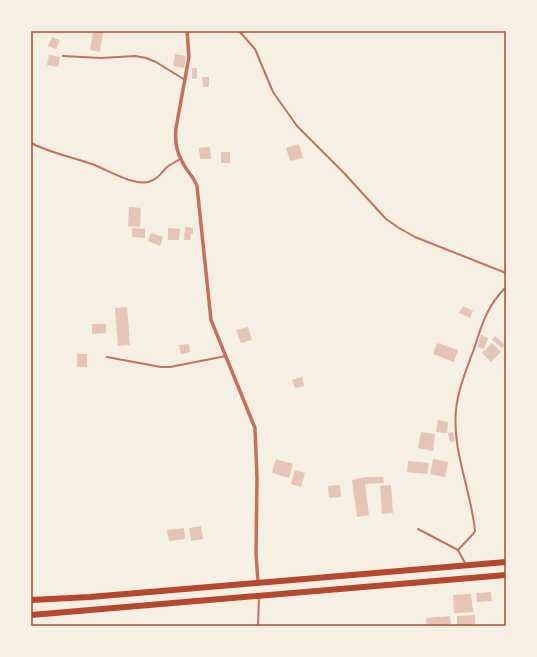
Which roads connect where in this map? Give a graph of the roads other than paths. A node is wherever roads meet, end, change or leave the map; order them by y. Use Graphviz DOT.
graph roads {
  1 [pos="187,31"];
  2 [pos="239,31"];
  3 [pos="62,56"];
  4 [pos="186,80"];
  5 [pos="31,143"];
  6 [pos="180,159"];
  7 [pos="506,272"];
  8 [pos="506,287"];
  9 [pos="226,356"];
  10 [pos="107,357"];
  11 [pos="418,530"];
  12 [pos="458,550"];
  13 [pos="506,562"];
  14 [pos="466,565"];
  15 [pos="506,575"];
  16 [pos="258,582"];
  17 [pos="259,596"];
  18 [pos="31,600"];
  19 [pos="31,615"];
  20 [pos="258,626"];
  1 -- 4 [label="street"];
  2 -- 7 [label="lane"];
  3 -- 4 [label="lane"];
  4 -- 6 [label="street"];
  5 -- 6 [label="lane"];
  6 -- 9 [label="street"];
  8 -- 12 [label="lane"];
  9 -- 10 [label="lane"];
  9 -- 16 [label="street"];
  11 -- 12 [label="lane"];
  12 -- 14 [label="lane"];
  13 -- 14 [label="highway"];
  14 -- 16 [label="highway"];
  15 -- 17 [label="highway"];
  16 -- 18 [label="highway"];
  17 -- 19 [label="highway"];
  17 -- 20 [label="lane"];
}
